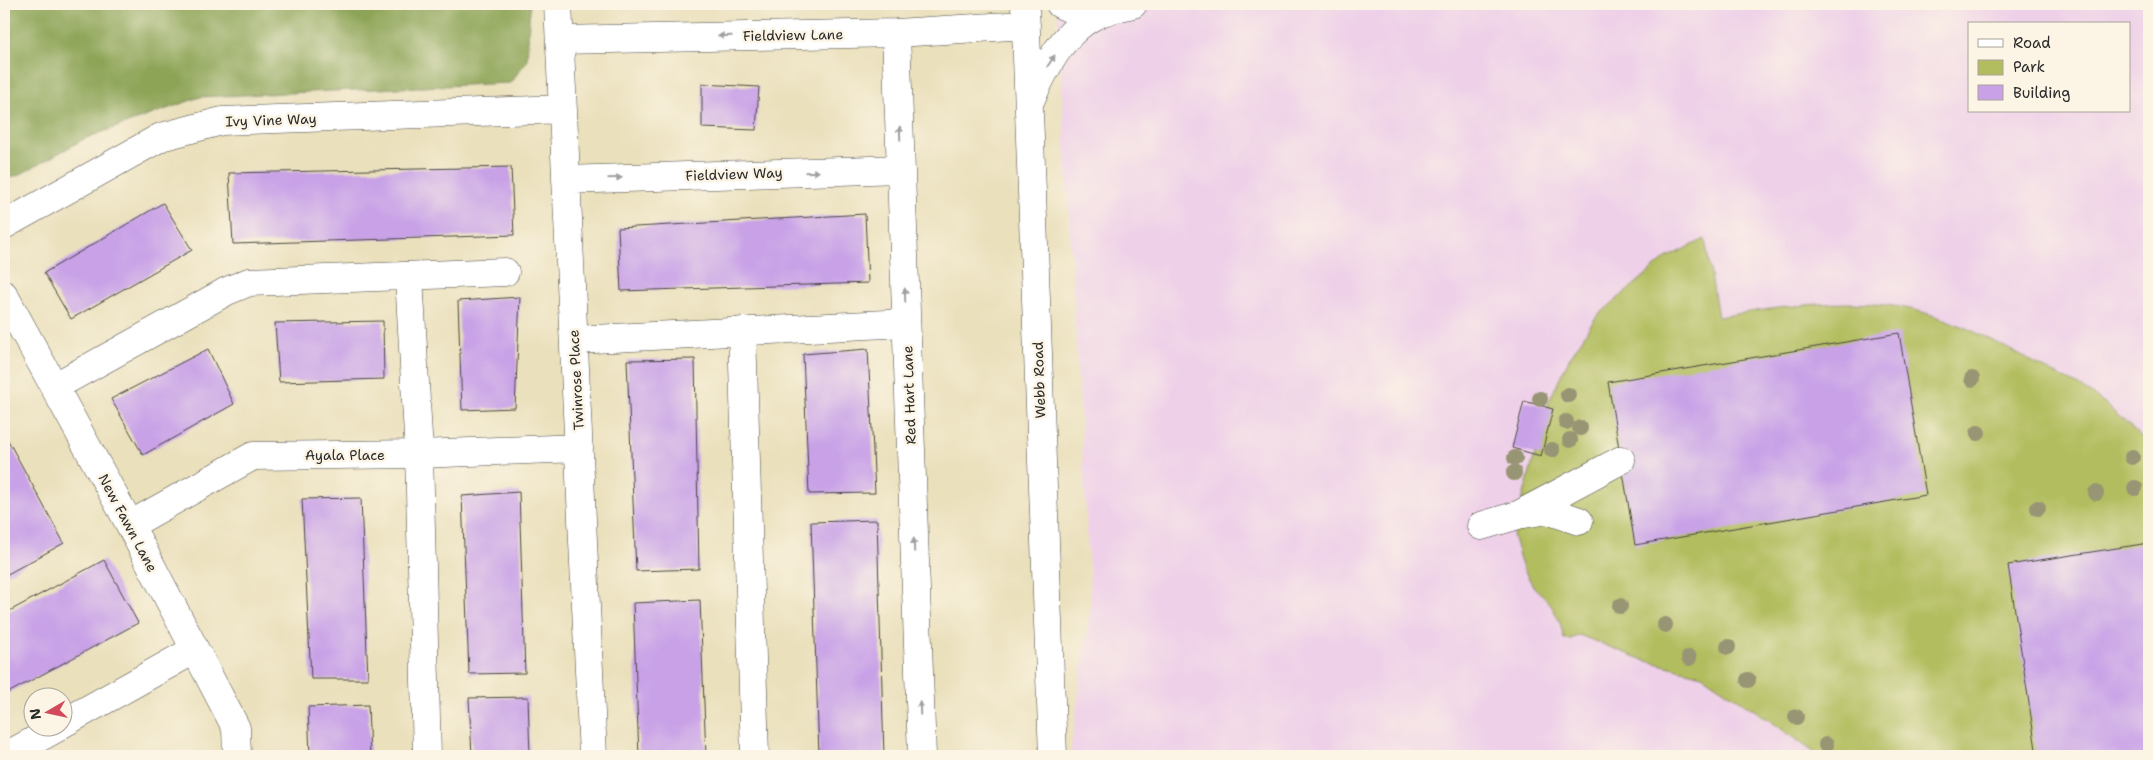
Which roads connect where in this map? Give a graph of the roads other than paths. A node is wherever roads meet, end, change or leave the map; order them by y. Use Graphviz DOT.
graph roads {
  1 [pos="558,4"];
  2 [pos="1060,4"];
  3 [pos="1133,4"];
  4 [pos="1025,14"];
  5 [pos="1096,15"];
  6 [pos="896,33"];
  7 [pos="560,40"];
  8 [pos="1028,105"];
  9 [pos="563,109"];
  10 [pos="901,169"];
  11 [pos="566,180"];
  12 [pos="4,225"];
  13 [pos="505,272"];
  14 [pos="409,276"];
  15 [pos="4,295"];
  16 [pos="906,323"];
  17 [pos="742,332"];
  18 [pos="574,340"];
  19 [pos="54,387"];
  20 [pos="579,448"];
  21 [pos="419,454"];
  22 [pos="1621,460"];
  23 [pos="1518,515"];
  24 [pos="1578,520"];
  25 [pos="130,525"];
  26 [pos="1482,526"];
  27 [pos="194,650"];
  28 [pos="72,718"];
  29 [pos="39,738"];
  30 [pos="6,756"];
  31 [pos="237,756"];
  32 [pos="427,756"];
  33 [pos="594,756"];
  34 [pos="754,756"];
  35 [pos="922,756"];
  36 [pos="1053,756"];
  1 -- 7 [label="street, Twinrose Place"];
  2 -- 5 [label="street"];
  3 -- 5 [label="street"];
  4 -- 6 [label="street, Fieldview Lane"];
  4 -- 8 [label="street, Webb Road"];
  8 -- 5 [label="street, one-way"];
  6 -- 7 [label="street, Fieldview Lane, one-way"];
  10 -- 6 [label="street, Red Hart Lane, one-way"];
  7 -- 9 [label="street, Twinrose Place"];
  8 -- 36 [label="street, Webb Road"];
  9 -- 11 [label="street, Twinrose Place"];
  9 -- 12 [label="street, Ivy Vine Way"];
  11 -- 10 [label="street, Fieldview Way, one-way"];
  16 -- 10 [label="street, Red Hart Lane, one-way"];
  11 -- 18 [label="street, Twinrose Place"];
  13 -- 14 [label="street"];
  14 -- 19 [label="street"];
  14 -- 21 [label="street"];
  15 -- 19 [label="street, New Fawn Lane"];
  16 -- 17 [label="street"];
  35 -- 16 [label="street, Red Hart Lane, one-way"];
  17 -- 18 [label="street"];
  17 -- 34 [label="street"];
  18 -- 20 [label="street, Twinrose Place"];
  19 -- 25 [label="street, New Fawn Lane"];
  20 -- 21 [label="street, Ayala Place"];
  20 -- 33 [label="street, Twinrose Place"];
  21 -- 25 [label="street, Ayala Place"];
  21 -- 32 [label="street"];
  22 -- 23 [label="street"];
  23 -- 24 [label="street"];
  23 -- 26 [label="street"];
  25 -- 27 [label="street, New Fawn Lane"];
  27 -- 28 [label="street"];
  27 -- 31 [label="street, New Fawn Lane"];
  29 -- 30 [label="street"];
}
